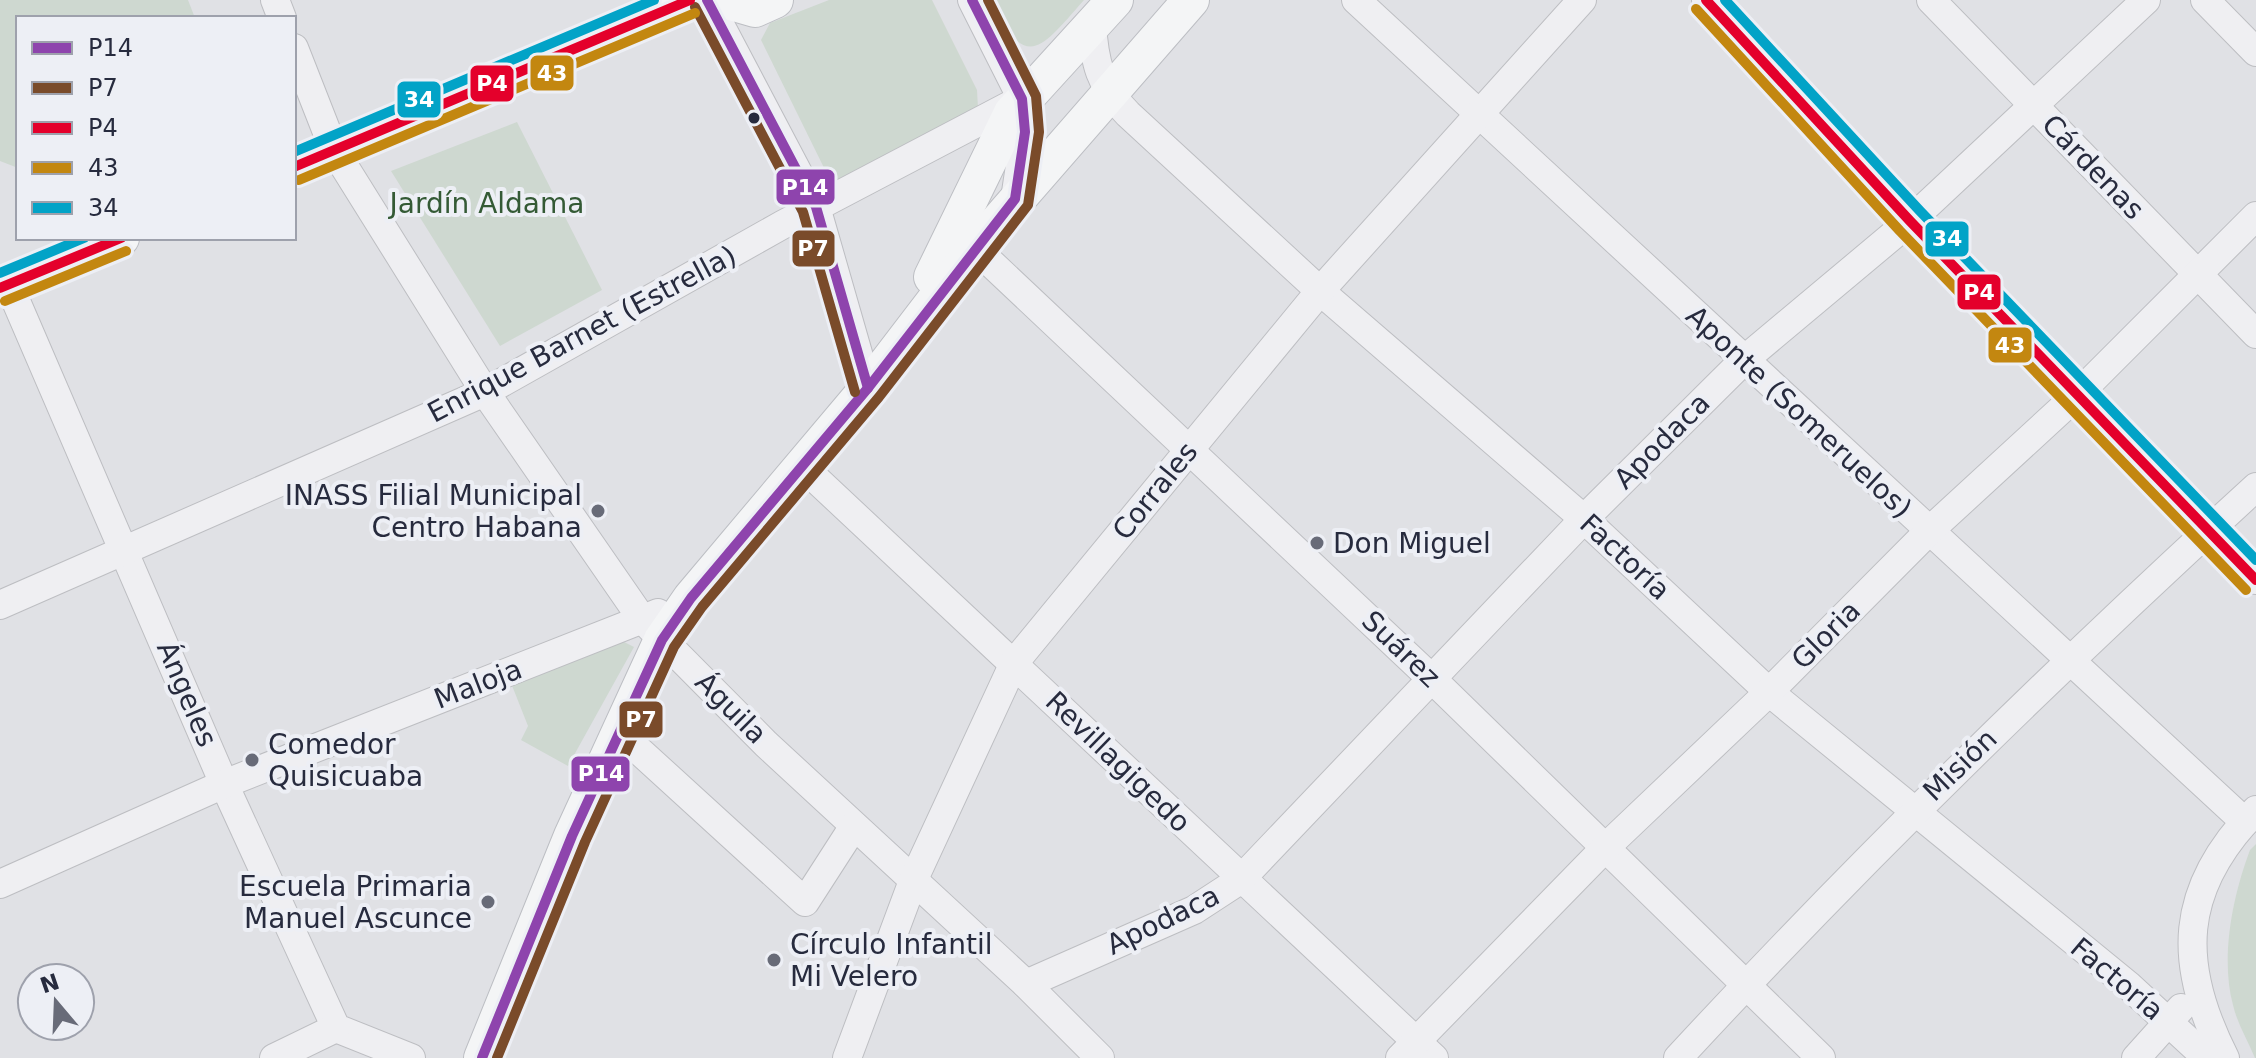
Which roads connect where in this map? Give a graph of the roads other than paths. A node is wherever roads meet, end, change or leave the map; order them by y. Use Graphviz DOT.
graph roads {
  1 [pos="690,0"];
  2 [pos="707,0"];
  3 [pos="724,0"];
  4 [pos="775,0"];
  5 [pos="972,0"];
  6 [pos="1191,0"];
  7 [pos="1356,0"];
  8 [pos="1582,0"];
  9 [pos="1706,0"];
  10 [pos="1931,0"];
  11 [pos="2146,0"];
  12 [pos="2205,0"];
  13 [pos="1104,12"];
  14 [pos="2256,52"];
  15 [pos="296,53"];
  16 [pos="1108,94"];
  17 [pos="1022,99"];
  18 [pos="2034,105"];
  19 [pos="1479,117"];
  20 [pos="334,150"];
  21 [pos="296,166"];
  22 [pos="1015,199"];
  23 [pos="816,207"];
  24 [pos="2256,216"];
  25 [pos="1910,221"];
  26 [pos="116,240"];
  27 [pos="975,248"];
  28 [pos="2197,276"];
  29 [pos="3,282"];
  30 [pos="1320,291"];
  31 [pos="2256,334"];
  32 [pos="1744,360"];
  33 [pos="879,374"];
  34 [pos="485,392"];
  35 [pos="2077,395"];
  36 [pos="1190,448"];
  37 [pos="802,466"];
  38 [pos="2256,487"];
  39 [pos="1584,519"];
  40 [pos="1928,532"];
  41 [pos="2207,532"];
  42 [pos="126,550"];
  43 [pos="2256,580"];
  44 [pos="0,605"];
  45 [pos="652,630"];
  46 [pos="2070,658"];
  47 [pos="1014,663"];
  48 [pos="1431,678"];
  49 [pos="1769,692"];
  50 [pos="619,729"];
  51 [pos="224,784"];
  52 [pos="1914,810"];
  53 [pos="2250,816"];
  54 [pos="854,826"];
  55 [pos="1605,848"];
  56 [pos="1240,880"];
  57 [pos="913,881"];
  58 [pos="0,884"];
  59 [pos="1026,984"];
  60 [pos="1745,985"];
  61 [pos="2195,991"];
  62 [pos="2169,1023"];
  63 [pos="336,1028"];
  64 [pos="1417,1053"];
  65 [pos="274,1058"];
  66 [pos="411,1058"];
  67 [pos="482,1058"];
  68 [pos="847,1058"];
  69 [pos="1100,1058"];
  70 [pos="1678,1058"];
  71 [pos="1821,1058"];
  72 [pos="2136,1058"];
  73 [pos="2207,1058"];
  74 [pos="2225,1058"];
  1 -- 20 [label="main road"];
  2 -- 23 [label="street"];
  3 -- 4 [label="main road"];
  5 -- 17 [label="street"];
  6 -- 16 [label="main road"];
  7 -- 19 [label="street, Aponte (Someruelos)"];
  8 -- 19 [label="street, Corrales"];
  9 -- 25 [label="street"];
  10 -- 18 [label="street, Cárdenas"];
  11 -- 18 [label="street, Apodaca"];
  12 -- 14 [label="street"];
  13 -- 16 [label="street, Factoría"];
  13 -- 17 [label="main road"];
  15 -- 20 [label="street, Águila"];
  16 -- 22 [label="main road"];
  16 -- 30 [label="street, Factoría"];
  17 -- 22 [label="street"];
  17 -- 23 [label="street, Enrique Barnet (Estrella)"];
  17 -- 33 [label="main road"];
  18 -- 25 [label="street, Apodaca"];
  18 -- 28 [label="street, Cárdenas"];
  19 -- 30 [label="street, Corrales"];
  19 -- 32 [label="street, Aponte (Someruelos)"];
  20 -- 21 [label="main road"];
  20 -- 34 [label="street, Águila"];
  22 -- 27 [label="main road"];
  23 -- 33 [label="street"];
  23 -- 34 [label="street, Enrique Barnet (Estrella)"];
  24 -- 28 [label="street, Gloria"];
  25 -- 32 [label="street, Apodaca"];
  25 -- 35 [label="street"];
  26 -- 29 [label="main road"];
  27 -- 33 [label="main road"];
  27 -- 36 [label="street, Suárez"];
  28 -- 31 [label="street, Cárdenas"];
  28 -- 35 [label="street, Gloria"];
  29 -- 42 [label="street, Ángeles"];
  30 -- 36 [label="street, Corrales"];
  30 -- 39 [label="street, Factoría"];
  32 -- 39 [label="street, Apodaca"];
  32 -- 40 [label="street, Aponte (Someruelos)"];
  33 -- 37 [label="main road"];
  34 -- 42 [label="street, Enrique Barnet (Estrella)"];
  34 -- 45 [label="street, Águila"];
  35 -- 40 [label="street, Gloria"];
  35 -- 41 [label="street"];
  36 -- 47 [label="street, Corrales"];
  36 -- 48 [label="street, Suárez"];
  37 -- 45 [label="main road"];
  37 -- 47 [label="street, Revillagigedo"];
  38 -- 41 [label="street, Misión"];
  39 -- 48 [label="street, Apodaca"];
  39 -- 49 [label="street, Factoría"];
  40 -- 46 [label="street, Aponte (Someruelos)"];
  40 -- 49 [label="street, Gloria"];
  41 -- 43 [label="street"];
  41 -- 46 [label="street, Misión"];
  42 -- 44 [label="street, Enrique Barnet (Estrella)"];
  42 -- 51 [label="street, Ángeles"];
  45 -- 50 [label="main road"];
  45 -- 51 [label="street, Maloja"];
  45 -- 54 [label="street, Águila"];
  46 -- 52 [label="street, Misión"];
  46 -- 53 [label="street, Aponte (Someruelos)"];
  47 -- 56 [label="street, Revillagigedo"];
  47 -- 57 [label="street, Corrales"];
  48 -- 55 [label="street, Suárez"];
  48 -- 56 [label="street, Apodaca"];
  49 -- 52 [label="street, Factoría"];
  49 -- 55 [label="street, Gloria"];
  50 -- 54 [label="street"];
  50 -- 67 [label="main road"];
  51 -- 58 [label="street, Maloja"];
  51 -- 63 [label="street, Ángeles"];
  52 -- 60 [label="street, Misión"];
  52 -- 62 [label="street, Factoría"];
  53 -- 61 [label="street"];
  54 -- 57 [label="street, Águila"];
  55 -- 60 [label="street, Suárez"];
  55 -- 64 [label="street, Gloria"];
  56 -- 59 [label="street, Apodaca"];
  56 -- 64 [label="street, Revillagigedo"];
  57 -- 59 [label="street, Águila"];
  57 -- 68 [label="street, Corrales"];
  59 -- 69 [label="street, Águila"];
  60 -- 70 [label="street, Misión"];
  60 -- 71 [label="street, Suárez"];
  61 -- 62 [label="street"];
  61 -- 74 [label="street"];
  62 -- 72 [label="street"];
  62 -- 73 [label="street, Factoría"];
  63 -- 65 [label="street"];
  63 -- 66 [label="street"];
}
